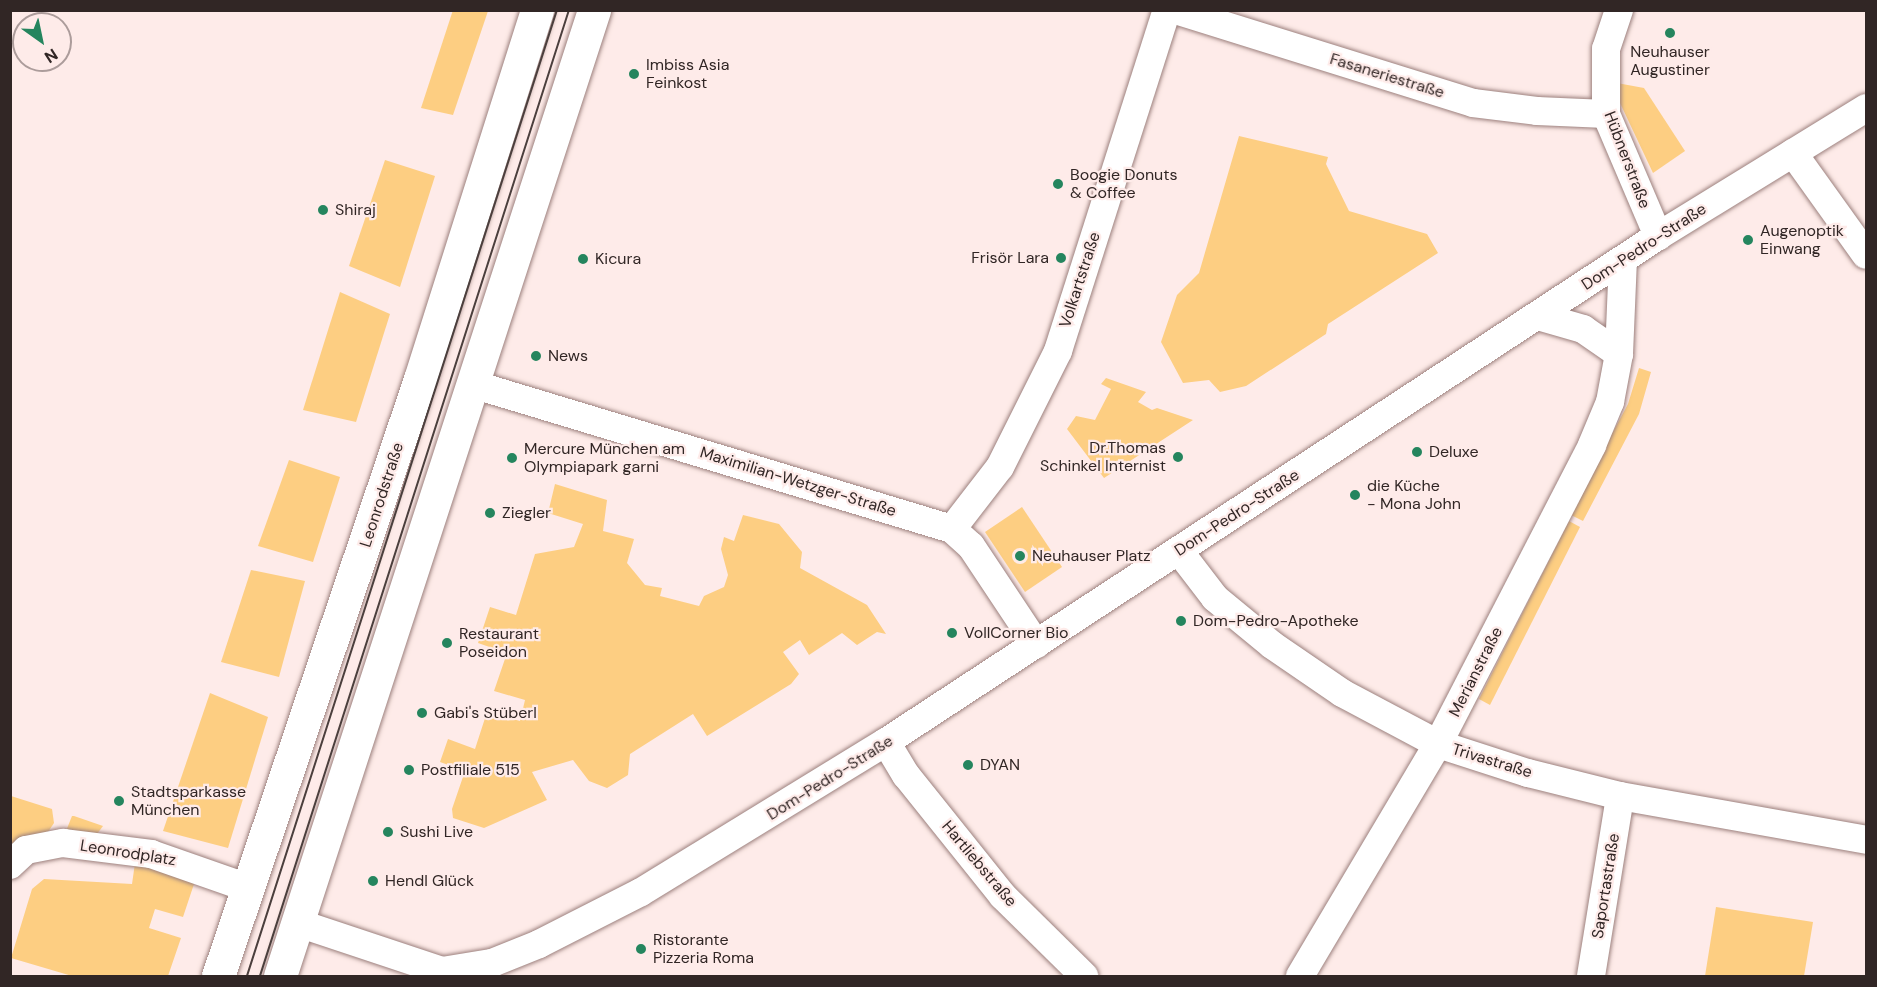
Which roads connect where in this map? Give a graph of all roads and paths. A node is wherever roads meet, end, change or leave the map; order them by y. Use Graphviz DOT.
graph roads {
  1 [pos="537,10"];
  2 [pos="594,10"];
  3 [pos="1167,10"];
  4 [pos="1175,10"];
  5 [pos="1619,10"];
  6 [pos="1866,108"];
  7 [pos="1606,114"];
  8 [pos="1793,153"];
  9 [pos="1658,236"];
  10 [pos="1866,255"];
  11 [pos="1623,260"];
  12 [pos="1538,316"];
  13 [pos="1618,354"];
  14 [pos="472,384"];
  15 [pos="952,529"];
  16 [pos="1179,551"];
  17 [pos="1036,644"];
  18 [pos="886,742"];
  19 [pos="1438,744"];
  20 [pos="1620,796"];
  21 [pos="1866,840"];
  22 [pos="10,865"];
  23 [pos="248,888"];
  24 [pos="298,923"];
  25 [pos="442,974"];
  26 [pos="218,976"];
  27 [pos="280,976"];
  28 [pos="1084,976"];
  29 [pos="1300,976"];
  30 [pos="1591,976"];
  1 -- 23 [label="main road, Leonrodstraße"];
  2 -- 14 [label="main road"];
  3 -- 15 [label="street, Volkartstraße"];
  4 -- 7 [label="street, Fasaneriestraße"];
  5 -- 7 [label="street, Hübnerstraße"];
  6 -- 8 [label="street, Dom-Pedro-Straße"];
  7 -- 9 [label="street, Hübnerstraße"];
  8 -- 9 [label="street, Dom-Pedro-Straße"];
  8 -- 10 [label="street"];
  9 -- 11 [label="street, Dom-Pedro-Straße"];
  11 -- 12 [label="street, Dom-Pedro-Straße"];
  11 -- 13 [label="street, Merianstraße"];
  12 -- 13 [label="street"];
  12 -- 16 [label="street, Dom-Pedro-Straße"];
  13 -- 19 [label="street, Merianstraße"];
  14 -- 15 [label="street, Maximilian-Wetzger-Straße"];
  14 -- 24 [label="main road"];
  15 -- 17 [label="street, Maximilian-Wetzger-Straße"];
  16 -- 17 [label="street, Dom-Pedro-Straße"];
  16 -- 19 [label="street, Trivastraße"];
  17 -- 18 [label="street, Dom-Pedro-Straße"];
  18 -- 25 [label="street, Dom-Pedro-Straße"];
  18 -- 28 [label="street, Hartliebstraße"];
  19 -- 20 [label="street, Trivastraße"];
  19 -- 29 [label="street, Merianstraße"];
  20 -- 21 [label="street, Trivastraße"];
  20 -- 30 [label="street, Saportastraße"];
  22 -- 23 [label="street, Leonrodplatz"];
  23 -- 26 [label="main road, Leonrodstraße"];
  24 -- 25 [label="street"];
  24 -- 27 [label="main road"];
}
